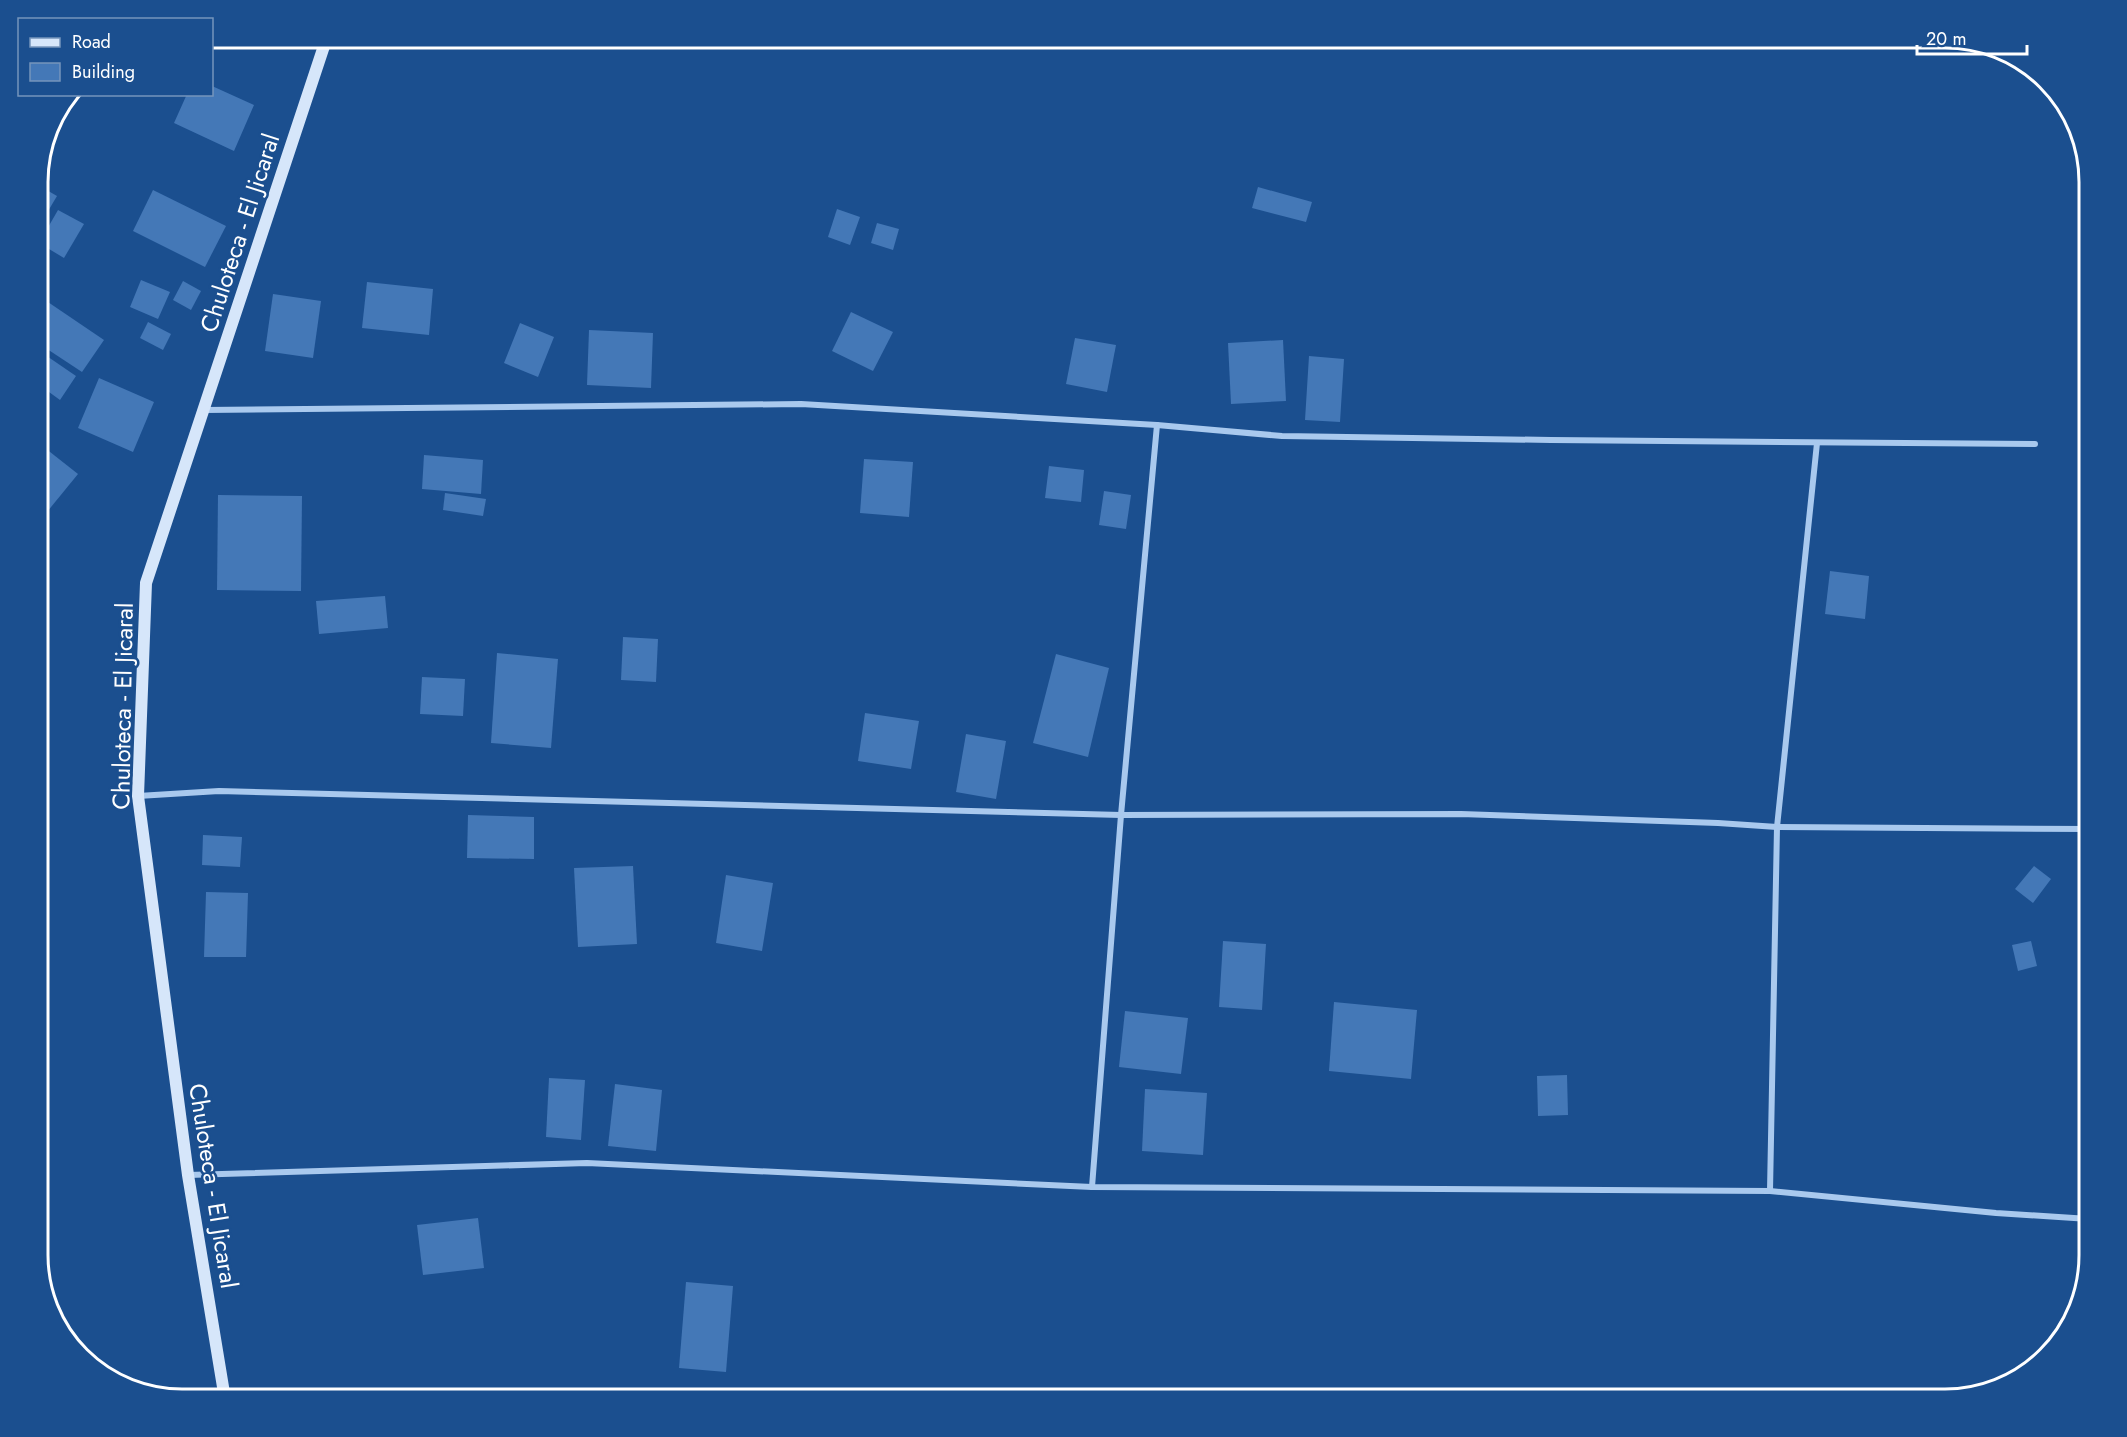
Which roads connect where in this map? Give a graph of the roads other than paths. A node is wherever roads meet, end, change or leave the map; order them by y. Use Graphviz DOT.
graph roads {
  1 [pos="323,48"];
  2 [pos="204,410"];
  3 [pos="1157,425"];
  4 [pos="1817,443"];
  5 [pos="2035,444"];
  6 [pos="138,796"];
  7 [pos="1121,815"];
  8 [pos="1777,827"];
  9 [pos="2079,829"];
  10 [pos="188,1175"];
  11 [pos="1092,1187"];
  12 [pos="1770,1191"];
  13 [pos="2079,1218"];
  14 [pos="223,1389"];
  1 -- 2 [label="street, Chuloteca - El Jicaral"];
  2 -- 3 [label="street"];
  2 -- 6 [label="street, Chuloteca - El Jicaral"];
  3 -- 4 [label="street"];
  3 -- 7 [label="street"];
  4 -- 5 [label="street"];
  4 -- 8 [label="street"];
  6 -- 7 [label="street"];
  6 -- 10 [label="street, Chuloteca - El Jicaral"];
  7 -- 8 [label="street"];
  7 -- 11 [label="street"];
  8 -- 9 [label="street"];
  8 -- 12 [label="street"];
  10 -- 11 [label="street"];
  10 -- 14 [label="street, Chuloteca - El Jicaral"];
  11 -- 12 [label="street"];
  12 -- 13 [label="street"];
}
